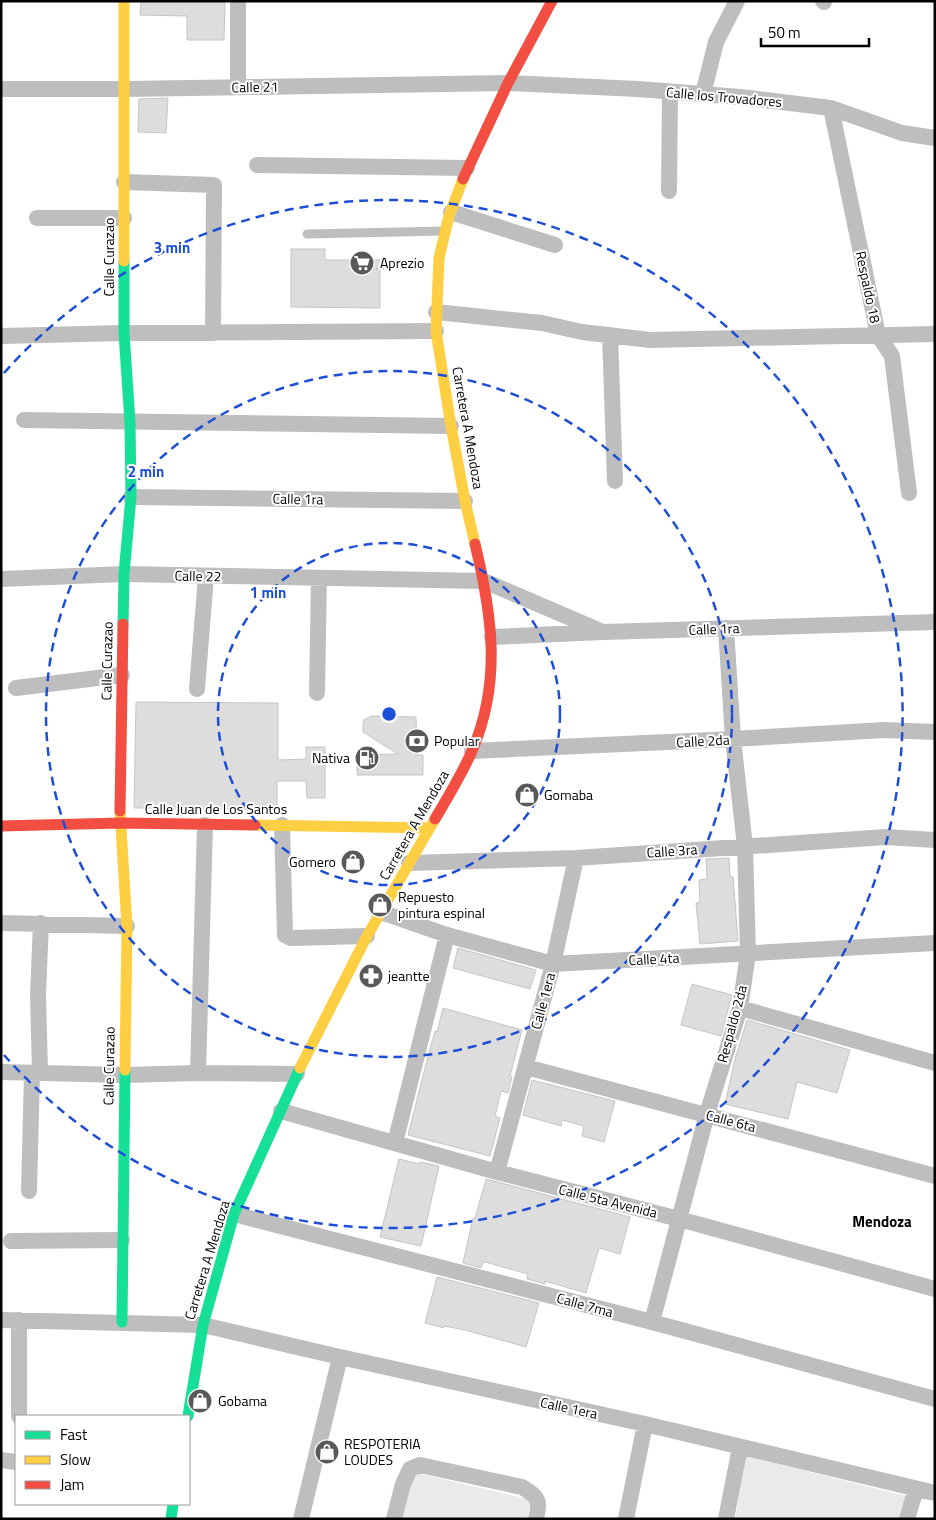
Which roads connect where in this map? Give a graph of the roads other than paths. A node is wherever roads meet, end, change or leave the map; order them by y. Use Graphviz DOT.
graph roads {
  1 [pos="124,1"];
  2 [pos="238,1"];
  3 [pos="552,1"];
  4 [pos="737,1"];
  5 [pos="508,83"];
  6 [pos="238,87"];
  7 [pos="1,89"];
  8 [pos="125,89"];
  9 [pos="670,92"];
  10 [pos="702,94"];
  11 [pos="831,108"];
  12 [pos="935,138"];
  13 [pos="257,165"];
  14 [pos="467,168"];
  15 [pos="124,182"];
  16 [pos="669,190"];
  17 [pos="451,212"];
  18 [pos="37,218"];
  19 [pos="124,218"];
  20 [pos="445,231"];
  21 [pos="307,234"];
  22 [pos="555,245"];
  23 [pos="436,312"];
  24 [pos="436,331"];
  25 [pos="124,333"];
  26 [pos="214,333"];
  27 [pos="935,334"];
  28 [pos="610,335"];
  29 [pos="878,335"];
  30 [pos="1,336"];
  31 [pos="24,420"];
  32 [pos="130,422"];
  33 [pos="451,426"];
  34 [pos="615,481"];
  35 [pos="909,493"];
  36 [pos="131,497"];
  37 [pos="465,501"];
  38 [pos="124,574"];
  39 [pos="206,576"];
  40 [pos="319,578"];
  41 [pos="1,579"];
  42 [pos="484,581"];
  43 [pos="935,622"];
  44 [pos="726,628"];
  45 [pos="603,632"];
  46 [pos="492,637"];
  47 [pos="122,675"];
  48 [pos="16,688"];
  49 [pos="198,689"];
  50 [pos="317,693"];
  51 [pos="935,732"];
  52 [pos="733,739"];
  53 [pos="472,751"];
  54 [pos="120,824"];
  55 [pos="205,825"];
  56 [pos="282,825"];
  57 [pos="1,826"];
  58 [pos="430,828"];
  59 [pos="935,840"];
  60 [pos="745,846"];
  61 [pos="576,858"];
  62 [pos="409,863"];
  63 [pos="381,912"];
  64 [pos="1,923"];
  65 [pos="41,923"];
  66 [pos="127,926"];
  67 [pos="447,935"];
  68 [pos="367,936"];
  69 [pos="935,943"];
  70 [pos="748,954"];
  71 [pos="553,964"];
  72 [pos="740,1008"];
  73 [pos="935,1063"];
  74 [pos="526,1066"];
  75 [pos="1,1072"];
  76 [pos="198,1072"];
  77 [pos="36,1073"];
  78 [pos="297,1074"];
  79 [pos="124,1075"];
  80 [pos="281,1111"];
  81 [pos="706,1114"];
  82 [pos="395,1143"];
  83 [pos="497,1172"];
  84 [pos="935,1176"];
  85 [pos="29,1191"];
  86 [pos="234,1214"];
  87 [pos="679,1219"];
  88 [pos="122,1240"];
  89 [pos="11,1241"];
  90 [pos="935,1289"];
  91 [pos="1,1320"];
  92 [pos="19,1320"];
  93 [pos="122,1322"];
  94 [pos="652,1322"];
  95 [pos="203,1325"];
  96 [pos="340,1358"];
  97 [pos="935,1399"];
  98 [pos="19,1415"];
  99 [pos="188,1415"];
  100 [pos="645,1424"];
  101 [pos="740,1447"];
  102 [pos="1,1460"];
  103 [pos="15,1462"];
  104 [pos="916,1489"];
  105 [pos="935,1493"];
  106 [pos="173,1505"];
  107 [pos="171,1519"];
  108 [pos="300,1519"];
  109 [pos="394,1519"];
  110 [pos="536,1519"];
  111 [pos="626,1519"];
  112 [pos="726,1519"];
  113 [pos="907,1519"];
  1 -- 8 [label="street, Calle Curazao"];
  2 -- 6 [label="street"];
  3 -- 5 [label="street, Carretera A Mendoza"];
  4 -- 10 [label="street"];
  5 -- 6 [label="street, Calle 21"];
  5 -- 9 [label="street, Calle los Trovadores"];
  5 -- 14 [label="street, Carretera A Mendoza"];
  6 -- 8 [label="street, Calle 21"];
  7 -- 8 [label="street, Calle 21"];
  8 -- 15 [label="street, Calle Curazao"];
  9 -- 10 [label="street, Calle los Trovadores"];
  9 -- 16 [label="street"];
  10 -- 11 [label="street, Calle los Trovadores"];
  11 -- 12 [label="street, Calle los Trovadores"];
  11 -- 29 [label="street, Respaldo 18"];
  13 -- 14 [label="street"];
  14 -- 17 [label="street, Carretera A Mendoza"];
  15 -- 19 [label="street, Calle Curazao"];
  15 -- 26 [label="street"];
  17 -- 20 [label="street, Carretera A Mendoza"];
  17 -- 22 [label="street"];
  18 -- 19 [label="street"];
  19 -- 25 [label="street, Calle Curazao"];
  20 -- 21 [label="lane"];
  20 -- 23 [label="street, Carretera A Mendoza"];
  23 -- 24 [label="street, Carretera A Mendoza"];
  23 -- 28 [label="street"];
  24 -- 26 [label="street"];
  24 -- 33 [label="street, Carretera A Mendoza"];
  25 -- 26 [label="street"];
  25 -- 30 [label="street"];
  25 -- 32 [label="street, Calle Curazao"];
  27 -- 29 [label="street"];
  28 -- 29 [label="street"];
  28 -- 34 [label="street"];
  29 -- 35 [label="street, Respaldo 18"];
  31 -- 32 [label="street"];
  32 -- 33 [label="street"];
  32 -- 36 [label="street, Calle Curazao"];
  33 -- 37 [label="street, Carretera A Mendoza"];
  36 -- 37 [label="street, Calle 1ra"];
  36 -- 38 [label="street, Calle Curazao"];
  37 -- 42 [label="street, Carretera A Mendoza"];
  38 -- 39 [label="street, Calle 22"];
  38 -- 41 [label="street, Calle 22"];
  38 -- 47 [label="street, Calle Curazao"];
  39 -- 40 [label="street, Calle 22"];
  39 -- 49 [label="street"];
  40 -- 42 [label="street, Calle 22"];
  40 -- 50 [label="street"];
  42 -- 45 [label="street"];
  42 -- 46 [label="street, Carretera A Mendoza"];
  43 -- 44 [label="street, Calle 1ra"];
  44 -- 45 [label="street, Calle 1ra"];
  44 -- 52 [label="street, Respaldo 2da"];
  45 -- 46 [label="street, Calle 1ra"];
  46 -- 53 [label="street, Carretera A Mendoza"];
  47 -- 48 [label="street"];
  47 -- 54 [label="street, Calle Curazao"];
  51 -- 52 [label="street, Calle 2da"];
  52 -- 53 [label="street, Calle 2da"];
  52 -- 60 [label="street, Respaldo 2da"];
  53 -- 58 [label="street, Carretera A Mendoza"];
  54 -- 55 [label="street, Calle Juan de Los Santos"];
  54 -- 57 [label="street, Calle Juan de Los Santos"];
  54 -- 66 [label="street, Calle Curazao"];
  55 -- 56 [label="street, Calle Juan de Los Santos"];
  55 -- 76 [label="street"];
  56 -- 58 [label="street, Calle Juan de Los Santos"];
  56 -- 68 [label="street"];
  58 -- 62 [label="street, Carretera A Mendoza"];
  59 -- 60 [label="street, Calle 3ra"];
  60 -- 61 [label="street, Calle 3ra"];
  60 -- 70 [label="street, Respaldo 2da"];
  61 -- 62 [label="street, Calle 3ra"];
  61 -- 71 [label="street, Calle 1era"];
  62 -- 63 [label="street, Carretera A Mendoza"];
  63 -- 67 [label="street, Calle 4ta"];
  63 -- 68 [label="street, Carretera A Mendoza"];
  64 -- 65 [label="street"];
  65 -- 66 [label="street"];
  65 -- 77 [label="street"];
  66 -- 79 [label="street, Calle Curazao"];
  67 -- 71 [label="street, Calle 4ta"];
  67 -- 82 [label="street"];
  68 -- 78 [label="street, Carretera A Mendoza"];
  69 -- 70 [label="street, Calle 4ta"];
  70 -- 71 [label="street, Calle 4ta"];
  70 -- 72 [label="street, Respaldo 2da"];
  71 -- 74 [label="street, Calle 1era"];
  72 -- 73 [label="street"];
  72 -- 81 [label="street, Respaldo 2da"];
  74 -- 81 [label="street, Calle 6ta"];
  74 -- 83 [label="street, Calle 1era"];
  75 -- 77 [label="street"];
  76 -- 78 [label="street"];
  76 -- 79 [label="street"];
  77 -- 79 [label="street"];
  77 -- 85 [label="street"];
  78 -- 80 [label="street, Carretera A Mendoza"];
  79 -- 88 [label="street, Calle Curazao"];
  80 -- 82 [label="street, Calle 5ta Avenida"];
  80 -- 86 [label="street, Carretera A Mendoza"];
  81 -- 84 [label="street, Calle 6ta"];
  81 -- 87 [label="street, Respaldo 2da"];
  82 -- 83 [label="street, Calle 5ta Avenida"];
  83 -- 87 [label="street, Calle 5ta Avenida"];
  86 -- 94 [label="street, Calle 7ma"];
  86 -- 95 [label="street, Carretera A Mendoza"];
  87 -- 90 [label="street, Calle 5ta Avenida"];
  87 -- 94 [label="street, Respaldo 2da"];
  88 -- 89 [label="street"];
  88 -- 93 [label="street, Calle Curazao"];
  91 -- 92 [label="street, Calle 1era"];
  92 -- 93 [label="street, Calle 1era"];
  92 -- 98 [label="street"];
  93 -- 95 [label="street, Calle 1era"];
  94 -- 97 [label="street, Calle 7ma"];
  95 -- 96 [label="street, Calle 1era"];
  95 -- 99 [label="street, Carretera A Mendoza"];
  96 -- 100 [label="street, Calle 1era"];
  96 -- 108 [label="street"];
  100 -- 101 [label="street, Calle 1era"];
  100 -- 111 [label="street"];
  101 -- 104 [label="street, Calle 1era"];
  101 -- 112 [label="street"];
  102 -- 103 [label="street"];
  104 -- 105 [label="street, Calle 1era"];
  104 -- 113 [label="street"];
  106 -- 107 [label="street"];
  109 -- 110 [label="street"];
}
